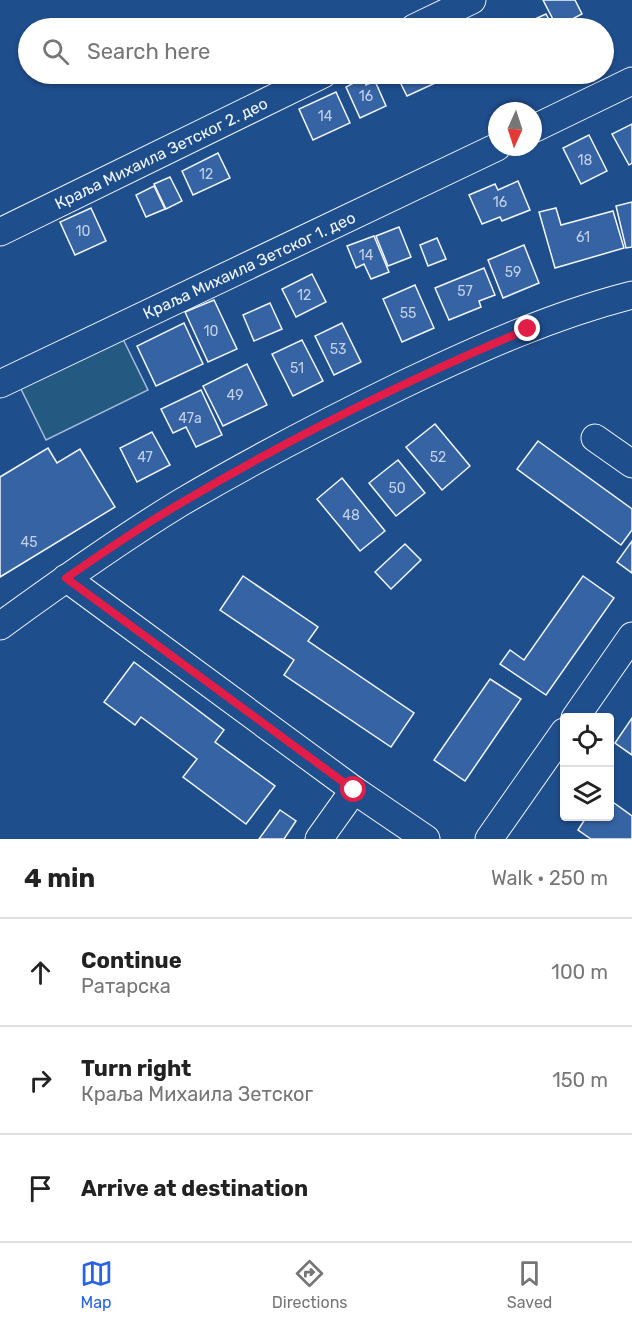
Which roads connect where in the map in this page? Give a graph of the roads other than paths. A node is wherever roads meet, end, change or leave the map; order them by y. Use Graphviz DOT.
graph roads {
  1 [pos="472,0"];
  2 [pos="435,18"];
  3 [pos="632,81"];
  4 [pos="302,84"];
  5 [pos="542,125"];
  6 [pos="488,151"];
  7 [pos="0,232"];
  8 [pos="632,295"];
  9 [pos="0,384"];
  10 [pos="595,438"];
  11 [pos="632,464"];
  12 [pos="66,578"];
  13 [pos="0,626"];
  14 [pos="632,636"];
  15 [pos="578,713"];
  16 [pos="560,738"];
  17 [pos="354,790"];
  18 [pos="319,839"];
  19 [pos="426,839"];
  20 [pos="489,839"];
  1 -- 2 [label="street"];
  3 -- 5 [label="street"];
  4 -- 7 [label="street, Краља Михаила Зетског 2. део"];
  6 -- 9 [label="street, Краља Михаила Зетског 1. део"];
  8 -- 12 [label="street"];
  10 -- 11 [label="street"];
  12 -- 13 [label="street"];
  12 -- 17 [label="street"];
  14 -- 15 [label="street"];
  16 -- 20 [label="street"];
  17 -- 18 [label="street"];
  17 -- 19 [label="street"];
}
